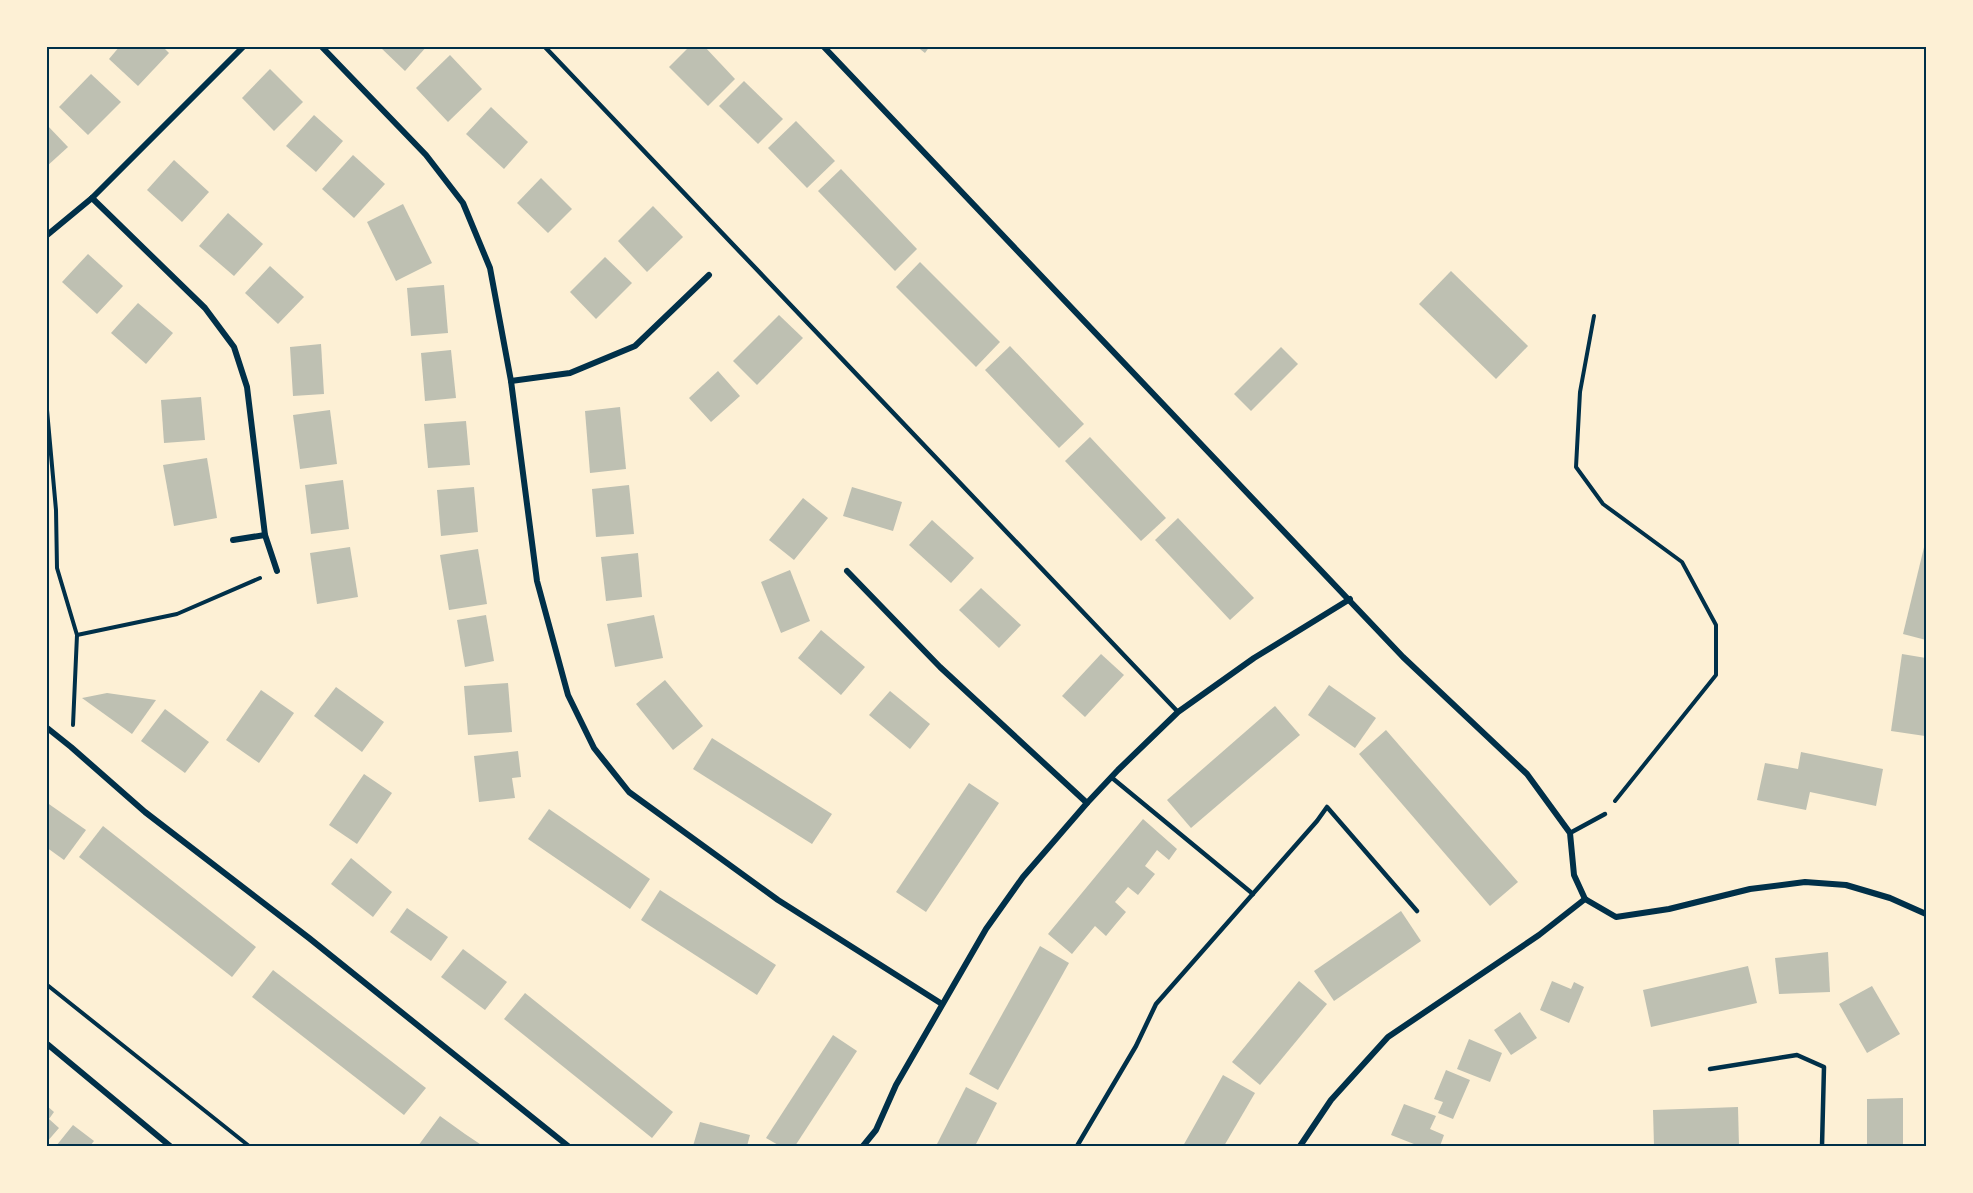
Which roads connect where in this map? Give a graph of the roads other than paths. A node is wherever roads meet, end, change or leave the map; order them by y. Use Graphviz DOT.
graph roads {
  1 [pos="244,46"];
  2 [pos="321,46"];
  3 [pos="544,46"];
  4 [pos="823,46"];
  5 [pos="92,198"];
  6 [pos="46,236"];
  7 [pos="709,275"];
  8 [pos="511,381"];
  9 [pos="265,535"];
  10 [pos="232,540"];
  11 [pos="278,571"];
  12 [pos="847,571"];
  13 [pos="1350,599"];
  14 [pos="1178,712"];
  15 [pos="46,727"];
  16 [pos="1112,777"];
  17 [pos="1087,803"];
  18 [pos="1605,814"];
  19 [pos="1570,833"];
  20 [pos="1253,894"];
  21 [pos="1586,899"];
  22 [pos="1417,911"];
  23 [pos="1926,914"];
  24 [pos="942,1004"];
  25 [pos="46,1043"];
  26 [pos="1710,1069"];
  27 [pos="170,1146"];
  28 [pos="568,1146"];
  29 [pos="863,1146"];
  30 [pos="1077,1146"];
  31 [pos="1300,1146"];
  32 [pos="1822,1146"];
  1 -- 5 [label="street"];
  2 -- 8 [label="street"];
  3 -- 14 [label="lane"];
  4 -- 13 [label="street"];
  5 -- 6 [label="street"];
  5 -- 9 [label="street"];
  7 -- 8 [label="street"];
  8 -- 24 [label="street"];
  9 -- 10 [label="street"];
  9 -- 11 [label="street"];
  12 -- 17 [label="street"];
  13 -- 14 [label="street"];
  13 -- 19 [label="street"];
  14 -- 16 [label="street"];
  15 -- 28 [label="street"];
  16 -- 17 [label="street"];
  16 -- 20 [label="lane"];
  17 -- 24 [label="street"];
  18 -- 19 [label="lane"];
  19 -- 21 [label="street"];
  20 -- 22 [label="lane"];
  20 -- 30 [label="lane"];
  21 -- 23 [label="street"];
  21 -- 31 [label="street"];
  24 -- 29 [label="street"];
  25 -- 27 [label="street"];
  26 -- 32 [label="lane"];
}
